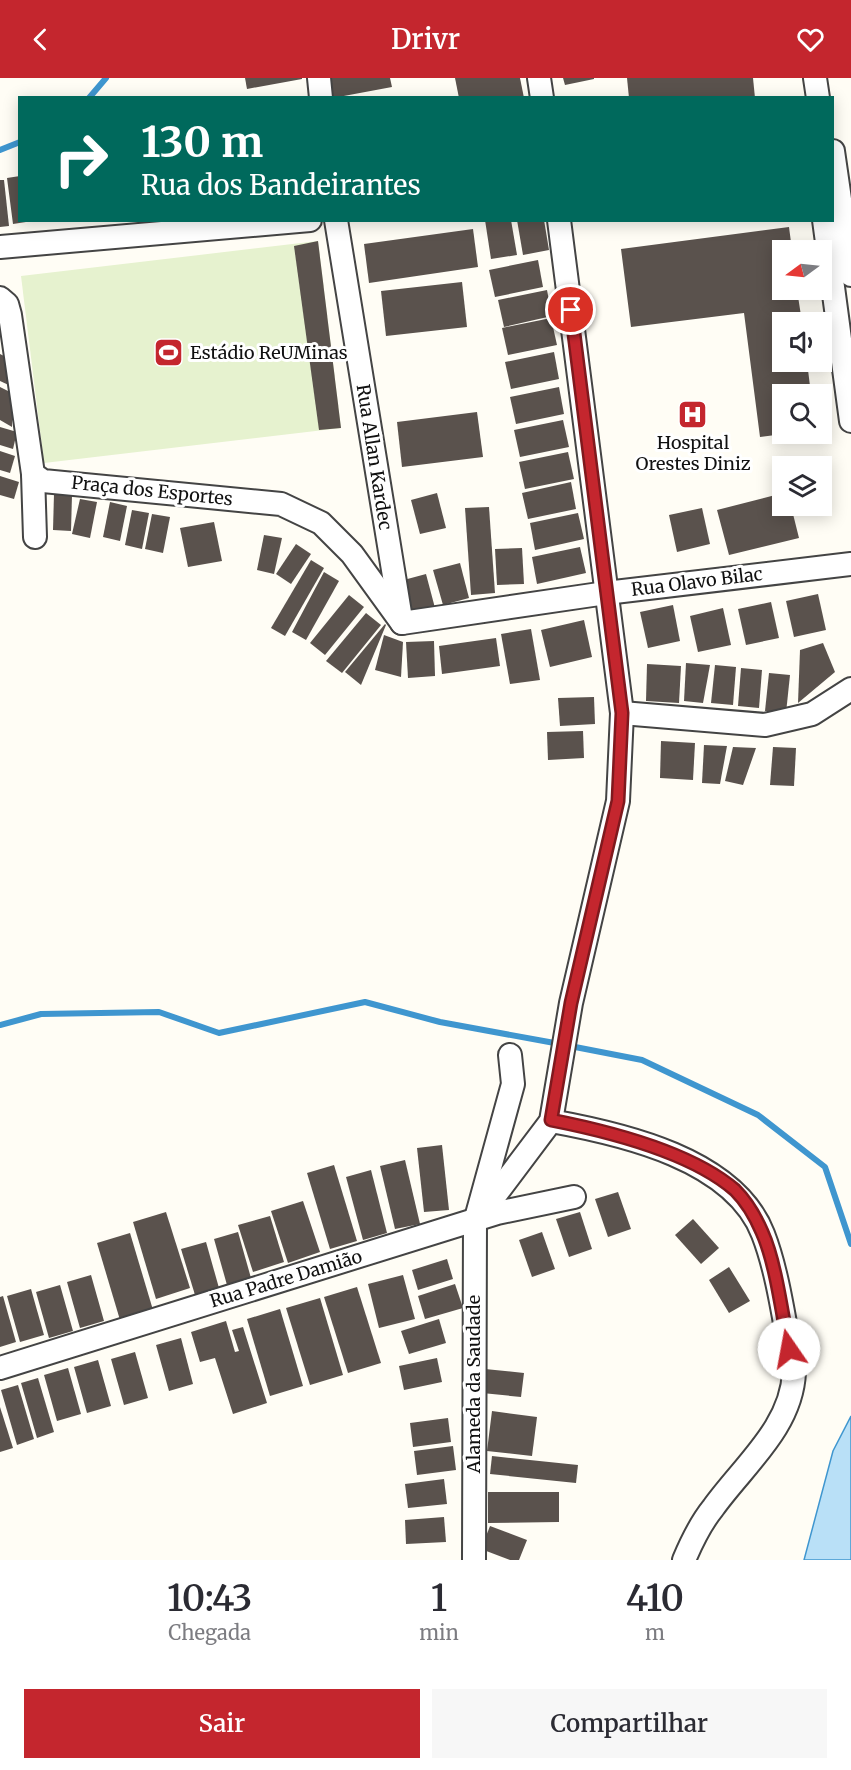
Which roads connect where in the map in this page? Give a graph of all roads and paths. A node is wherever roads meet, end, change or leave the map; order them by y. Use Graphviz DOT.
graph roads {
  1 [pos="319,78"];
  2 [pos="539,78"];
  3 [pos="815,78"];
  4 [pos="321,96"];
  5 [pos="542,96"];
  6 [pos="818,96"];
  7 [pos="839,151"];
  8 [pos="287,222"];
  9 [pos="336,222"];
  10 [pos="560,222"];
  11 [pos="825,222"];
  12 [pos="0,247"];
  13 [pos="844,273"];
  14 [pos="0,298"];
  15 [pos="849,381"];
  16 [pos="851,421"];
  17 [pos="33,474"];
  18 [pos="36,537"];
  19 [pos="851,564"];
  20 [pos="606,593"];
  21 [pos="402,623"];
  22 [pos="851,689"];
  23 [pos="622,713"];
  24 [pos="510,1055"];
  25 [pos="551,1120"];
  26 [pos="574,1197"];
  27 [pos="475,1222"];
  28 [pos="0,1368"];
  29 [pos="471,1555"];
  30 [pos="684,1560"];
  1 -- 4 [label="street"];
  2 -- 5 [label="street"];
  3 -- 6 [label="street"];
  7 -- 13 [label="street"];
  8 -- 12 [label="street"];
  9 -- 21 [label="street, Rua Allan Kardec"];
  10 -- 20 [label="street"];
  11 -- 13 [label="street"];
  13 -- 15 [label="street"];
  14 -- 17 [label="street"];
  15 -- 16 [label="street"];
  17 -- 18 [label="street"];
  17 -- 21 [label="street, Praça dos Esportes"];
  19 -- 20 [label="street, Rua Olavo Bilac"];
  20 -- 21 [label="street, Rua Olavo Bilac"];
  20 -- 23 [label="street"];
  22 -- 23 [label="street"];
  23 -- 25 [label="street"];
  24 -- 27 [label="street, Alameda da Saudade"];
  25 -- 27 [label="street"];
  25 -- 30 [label="street"];
  26 -- 27 [label="street, Rua Padre Damião"];
  27 -- 28 [label="street, Rua Padre Damião"];
  27 -- 29 [label="street, Alameda da Saudade"];
}
